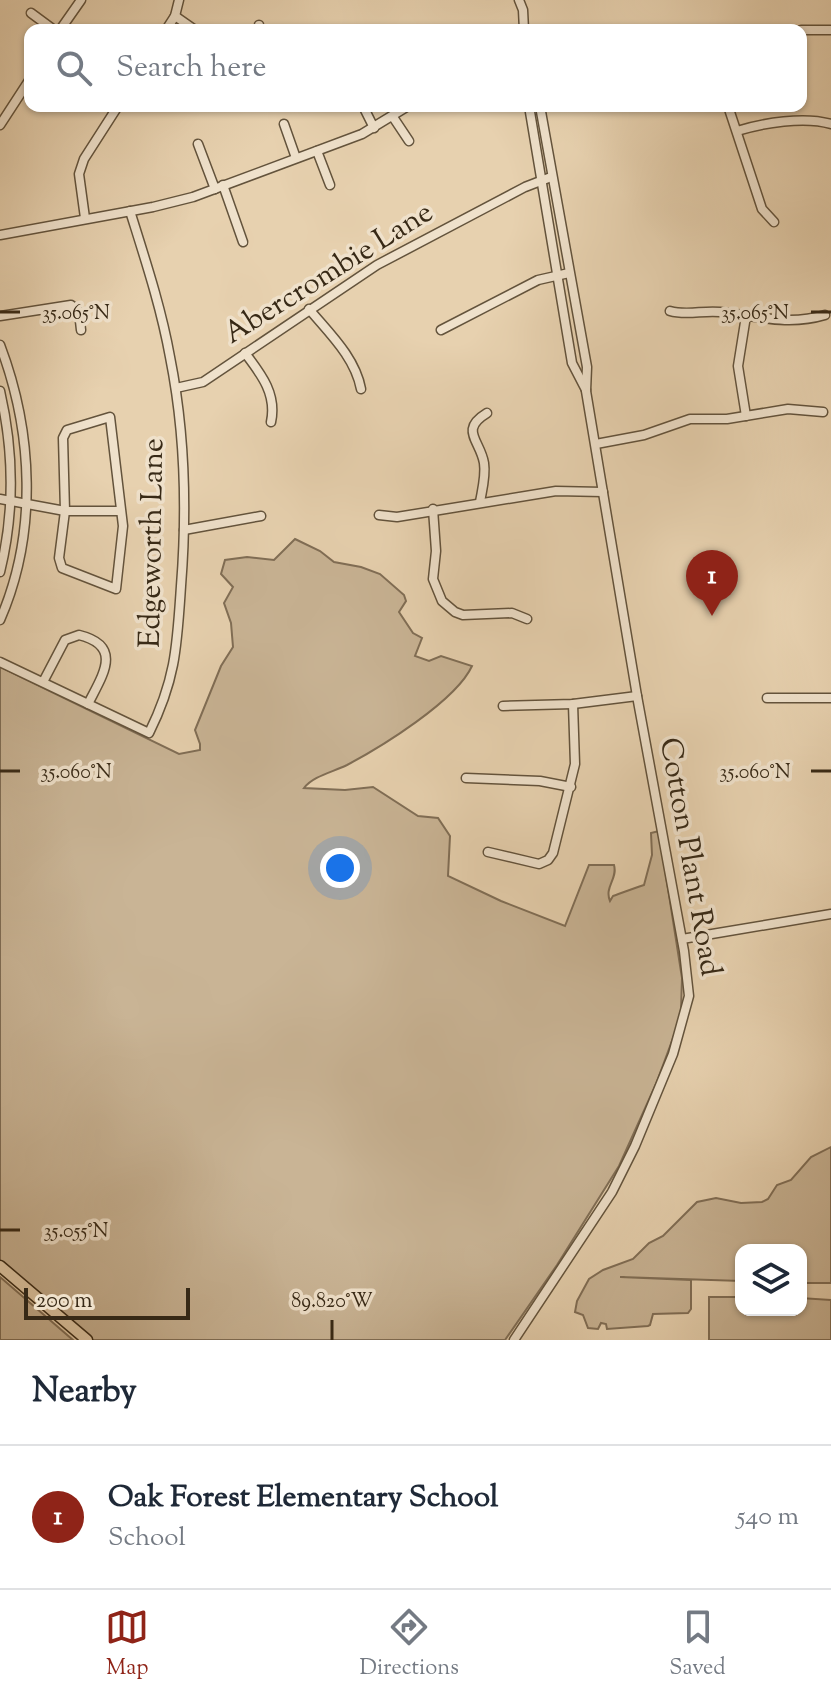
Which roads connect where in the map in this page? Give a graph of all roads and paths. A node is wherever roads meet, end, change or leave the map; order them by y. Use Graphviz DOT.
graph roads {
  1 [pos="81,0"];
  2 [pos="179,0"];
  3 [pos="519,0"];
  4 [pos="31,13"];
  5 [pos="175,16"];
  6 [pos="46,24"];
  7 [pos="64,24"];
  8 [pos="170,24"];
  9 [pos="186,24"];
  10 [pos="524,24"];
  11 [pos="807,30"];
  12 [pos="831,30"];
  13 [pos="24,88"];
  14 [pos="114,112"];
  15 [pos="366,112"];
  16 [pos="400,112"];
  17 [pos="530,112"];
  18 [pos="541,112"];
  19 [pos="730,112"];
  20 [pos="393,117"];
  21 [pos="284,124"];
  22 [pos="831,124"];
  23 [pos="0,125"];
  24 [pos="374,128"];
  25 [pos="737,131"];
  26 [pos="409,141"];
  27 [pos="198,144"];
  28 [pos="317,151"];
  29 [pos="296,158"];
  30 [pos="551,177"];
  31 [pos="540,181"];
  32 [pos="330,185"];
  33 [pos="219,187"];
  34 [pos="130,211"];
  35 [pos="85,218"];
  36 [pos="774,222"];
  37 [pos="0,235"];
  38 [pos="243,242"];
  39 [pos="569,273"];
  40 [pos="556,274"];
  41 [pos="309,309"];
  42 [pos="670,311"];
  43 [pos="825,315"];
  44 [pos="0,316"];
  45 [pos="746,316"];
  46 [pos="81,330"];
  47 [pos="441,330"];
  48 [pos="0,345"];
  49 [pos="245,353"];
  50 [pos="176,388"];
  51 [pos="361,389"];
  52 [pos="15,391"];
  53 [pos="586,391"];
  54 [pos="0,392"];
  55 [pos="823,412"];
  56 [pos="487,413"];
  57 [pos="746,416"];
  58 [pos="271,422"];
  59 [pos="596,444"];
  60 [pos="603,492"];
  61 [pos="0,499"];
  62 [pos="11,501"];
  63 [pos="480,502"];
  64 [pos="26,503"];
  65 [pos="433,509"];
  66 [pos="65,511"];
  67 [pos="119,511"];
  68 [pos="379,515"];
  69 [pos="261,516"];
  70 [pos="184,530"];
  71 [pos="0,572"];
  72 [pos="527,619"];
  73 [pos="0,620"];
  74 [pos="0,662"];
  75 [pos="43,682"];
  76 [pos="637,696"];
  77 [pos="767,698"];
  78 [pos="831,698"];
  79 [pos="88,704"];
  80 [pos="573,704"];
  81 [pos="503,706"];
  82 [pos="466,778"];
  83 [pos="571,787"];
  84 [pos="488,852"];
  85 [pos="831,914"];
  86 [pos="682,939"];
  87 [pos="0,1266"];
  88 [pos="87,1340"];
  89 [pos="514,1340"];
  1 -- 7 [label="street"];
  2 -- 5 [label="street"];
  3 -- 10 [label="street"];
  4 -- 6 [label="street"];
  5 -- 8 [label="street"];
  5 -- 9 [label="street"];
  11 -- 12 [label="street"];
  13 -- 23 [label="street"];
  14 -- 35 [label="street"];
  15 -- 24 [label="street"];
  16 -- 20 [label="street"];
  17 -- 31 [label="street, Cotton Plant Road"];
  18 -- 30 [label="street, Cotton Plant Road"];
  19 -- 25 [label="street"];
  20 -- 24 [label="street"];
  20 -- 26 [label="street"];
  21 -- 29 [label="street"];
  22 -- 25 [label="street"];
  24 -- 28 [label="street"];
  25 -- 36 [label="street"];
  27 -- 33 [label="street"];
  28 -- 29 [label="street"];
  28 -- 32 [label="street"];
  29 -- 33 [label="street"];
  30 -- 31 [label="street, Abercrombie Lane"];
  30 -- 39 [label="street, Cotton Plant Road"];
  31 -- 40 [label="street, Cotton Plant Road"];
  31 -- 41 [label="street, Abercrombie Lane"];
  33 -- 34 [label="street"];
  33 -- 38 [label="street"];
  34 -- 35 [label="street"];
  34 -- 50 [label="street, Edgeworth Lane"];
  35 -- 37 [label="street"];
  39 -- 40 [label="street"];
  39 -- 53 [label="street, Cotton Plant Road"];
  40 -- 47 [label="street"];
  40 -- 53 [label="street, Cotton Plant Road"];
  41 -- 49 [label="street, Abercrombie Lane"];
  41 -- 51 [label="street"];
  42 -- 45 [label="street"];
  43 -- 45 [label="street"];
  44 -- 46 [label="street"];
  45 -- 57 [label="street"];
  48 -- 52 [label="street"];
  49 -- 50 [label="street, Abercrombie Lane"];
  49 -- 58 [label="street"];
  50 -- 70 [label="street, Edgeworth Lane"];
  52 -- 54 [label="street"];
  52 -- 64 [label="street"];
  53 -- 59 [label="street, Cotton Plant Road"];
  54 -- 62 [label="street"];
  55 -- 57 [label="street"];
  56 -- 63 [label="street"];
  57 -- 59 [label="street"];
  59 -- 60 [label="street, Cotton Plant Road"];
  60 -- 63 [label="street"];
  60 -- 76 [label="street, Cotton Plant Road"];
  61 -- 62 [label="street"];
  62 -- 64 [label="street"];
  62 -- 71 [label="street"];
  63 -- 65 [label="street"];
  64 -- 66 [label="street"];
  64 -- 73 [label="street"];
  65 -- 68 [label="street"];
  65 -- 72 [label="street"];
  66 -- 67 [label="street"];
  66 -- 67 [label="street"];
  66 -- 67 [label="street"];
  69 -- 70 [label="street"];
  70 -- 79 [label="street, Edgeworth Lane"];
  74 -- 75 [label="street"];
  75 -- 79 [label="street"];
  75 -- 79 [label="street"];
  76 -- 80 [label="street"];
  76 -- 86 [label="street, Cotton Plant Road"];
  77 -- 78 [label="street"];
  80 -- 81 [label="street"];
  80 -- 83 [label="street"];
  82 -- 83 [label="street"];
  83 -- 84 [label="street"];
  85 -- 86 [label="street"];
  86 -- 89 [label="street, Cotton Plant Road"];
  87 -- 88 [label="main road"];
}
